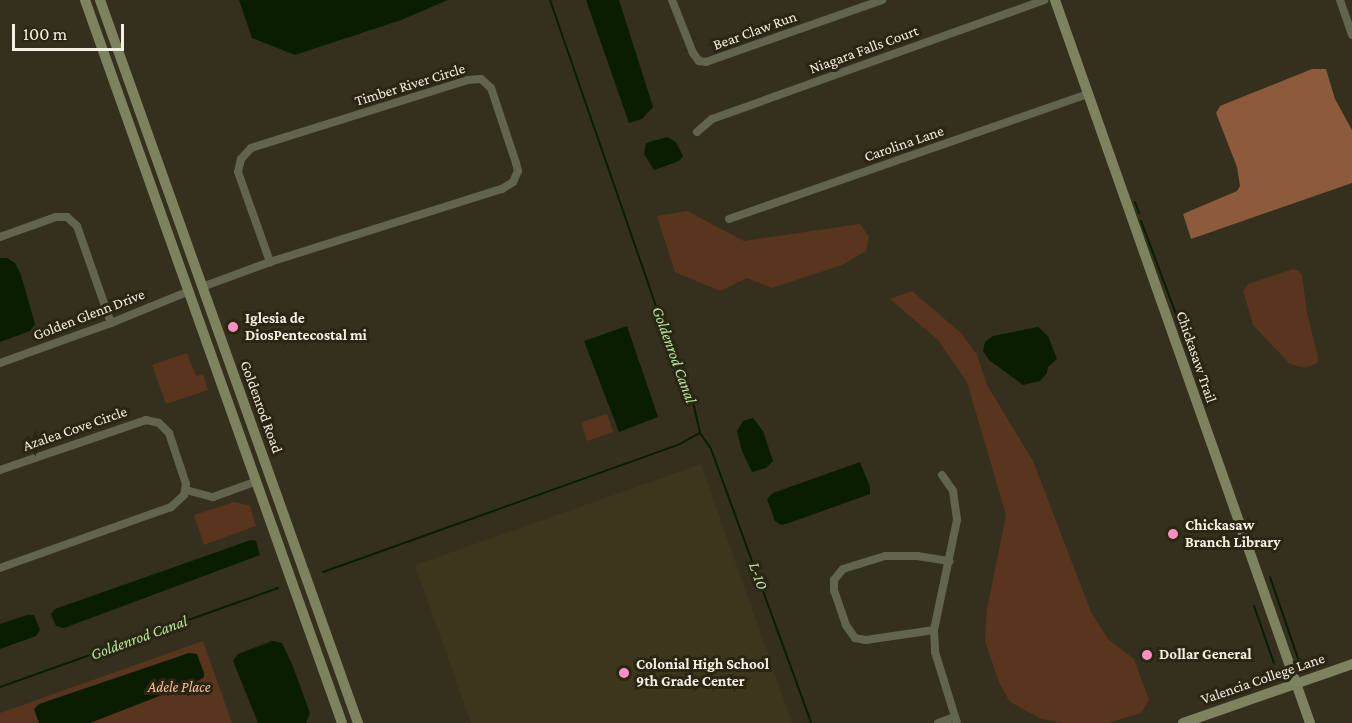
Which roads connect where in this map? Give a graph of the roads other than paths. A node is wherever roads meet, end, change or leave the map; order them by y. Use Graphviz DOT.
graph roads {
  1 [pos="85,0"];
  2 [pos="100,0"];
  3 [pos="672,0"];
  4 [pos="882,0"];
  5 [pos="1044,0"];
  6 [pos="1055,0"];
  7 [pos="1340,0"];
  8 [pos="1352,35"];
  9 [pos="1088,94"];
  10 [pos="697,132"];
  11 [pos="729,219"];
  12 [pos="0,237"];
  13 [pos="270,262"];
  14 [pos="202,287"];
  15 [pos="188,292"];
  16 [pos="111,323"];
  17 [pos="0,363"];
  18 [pos="248,462"];
  19 [pos="0,470"];
  20 [pos="270,475"];
  21 [pos="942,475"];
  22 [pos="255,482"];
  23 [pos="186,490"];
  24 [pos="279,502"];
  25 [pos="950,561"];
  26 [pos="0,568"];
  27 [pos="934,630"];
  28 [pos="1352,664"];
  29 [pos="1295,684"];
  30 [pos="956,720"];
  31 [pos="342,723"];
  32 [pos="347,723"];
  33 [pos="358,723"];
  34 [pos="938,723"];
  35 [pos="1183,723"];
  36 [pos="1310,723"];
  1 -- 15 [label="main road, Goldenrod Road"];
  2 -- 14 [label="main road, Goldenrod Road"];
  3 -- 4 [label="street, Bear Claw Run"];
  5 -- 10 [label="street, Niagara Falls Court"];
  6 -- 9 [label="main road, Chickasaw Trail"];
  7 -- 8 [label="street"];
  9 -- 11 [label="street, Carolina Lane"];
  9 -- 29 [label="main road, Chickasaw Trail"];
  12 -- 16 [label="street"];
  13 -- 13 [label="street, Timber River Circle"];
  13 -- 14 [label="street, Timber River Circle"];
  14 -- 20 [label="main road, Goldenrod Road"];
  15 -- 16 [label="street, Golden Glenn Drive"];
  15 -- 18 [label="main road, Goldenrod Road"];
  16 -- 17 [label="street, Golden Glenn Drive"];
  18 -- 20 [label="main road"];
  18 -- 22 [label="main road, Goldenrod Road"];
  19 -- 23 [label="street, Azalea Cove Circle"];
  20 -- 24 [label="main road, Goldenrod Road"];
  21 -- 25 [label="street"];
  22 -- 23 [label="street"];
  22 -- 24 [label="main road"];
  22 -- 31 [label="main road, Goldenrod Road"];
  23 -- 26 [label="street"];
  24 -- 33 [label="main road, Goldenrod Road"];
  25 -- 27 [label="street"];
  25 -- 27 [label="street"];
  27 -- 30 [label="street"];
  28 -- 29 [label="main road, Valencia College Lane"];
  29 -- 35 [label="main road, Valencia College Lane"];
  29 -- 36 [label="main road, Chickasaw Trail"];
  30 -- 34 [label="street"];
  31 -- 32 [label="main road"];
}
